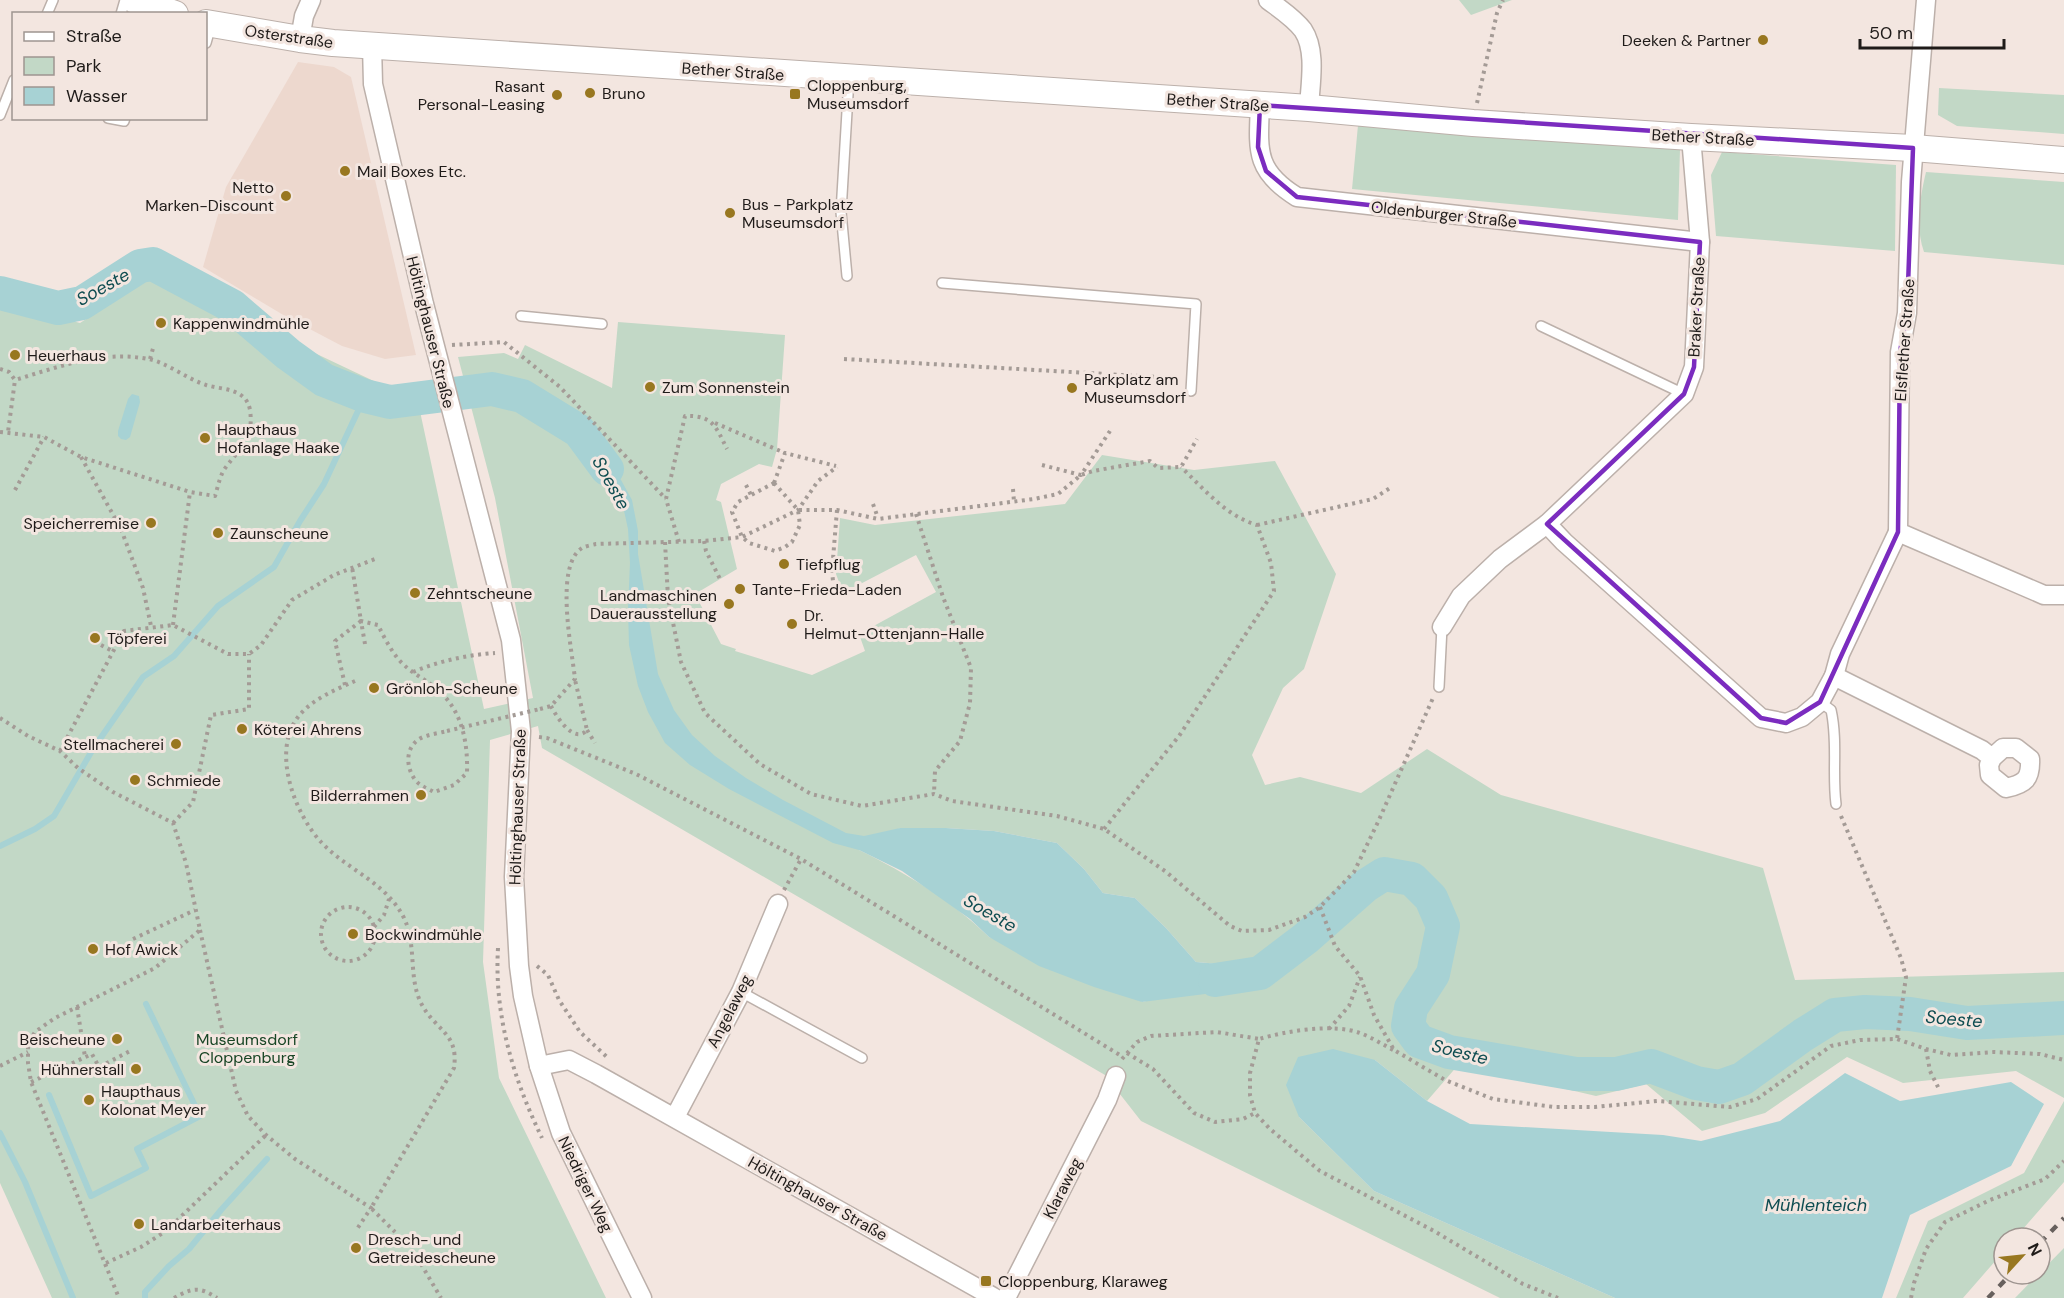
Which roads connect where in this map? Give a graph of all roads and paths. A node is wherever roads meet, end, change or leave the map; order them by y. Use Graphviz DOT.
graph roads {
  1 [pos="135,0"];
  2 [pos="311,0"];
  3 [pos="1268,0"];
  4 [pos="1503,0"];
  5 [pos="1926,0"];
  6 [pos="169,12"];
  7 [pos="207,30"];
  8 [pos="300,39"];
  9 [pos="372,45"];
  10 [pos="849,78"];
  11 [pos="12,85"];
  12 [pos="1260,105"];
  13 [pos="1309,108"];
  14 [pos="0,114"];
  15 [pos="1473,123"];
  16 [pos="1691,137"];
  17 [pos="1913,148"];
  18 [pos="2064,160"];
  19 [pos="1700,242"];
  20 [pos="848,276"];
  21 [pos="942,283"];
  22 [pos="521,316"];
  23 [pos="602,324"];
  24 [pos="1541,326"];
  25 [pos="154,345"];
  26 [pos="435,350"];
  27 [pos="150,359"];
  28 [pos="844,359"];
  29 [pos="0,369"];
  30 [pos="1158,377"];
  31 [pos="15,380"];
  32 [pos="1191,391"];
  33 [pos="1684,394"];
  34 [pos="714,423"];
  35 [pos="1110,431"];
  36 [pos="0,432"];
  37 [pos="8,432"];
  38 [pos="44,437"];
  39 [pos="1197,439"];
  40 [pos="727,449"];
  41 [pos="785,453"];
  42 [pos="81,457"];
  43 [pos="1042,465"];
  44 [pos="1181,467"];
  45 [pos="1081,475"];
  46 [pos="774,483"];
  47 [pos="746,485"];
  48 [pos="1013,489"];
  49 [pos="1390,489"];
  50 [pos="15,490"];
  51 [pos="190,492"];
  52 [pos="751,495"];
  53 [pos="666,500"];
  54 [pos="1014,502"];
  55 [pos="873,504"];
  56 [pos="798,510"];
  57 [pos="837,510"];
  58 [pos="916,514"];
  59 [pos="878,519"];
  60 [pos="1546,524"];
  61 [pos="1257,525"];
  62 [pos="1898,532"];
  63 [pos="742,537"];
  64 [pos="704,541"];
  65 [pos="665,542"];
  66 [pos="679,542"];
  67 [pos="375,559"];
  68 [pos="352,567"];
  69 [pos="720,579"];
  70 [pos="2064,595"];
  71 [pos="840,597"];
  72 [pos="361,621"];
  73 [pos="173,625"];
  74 [pos="151,626"];
  75 [pos="1442,627"];
  76 [pos="495,643"];
  77 [pos="365,644"];
  78 [pos="101,645"];
  79 [pos="114,652"];
  80 [pos="496,653"];
  81 [pos="249,654"];
  82 [pos="498,663"];
  83 [pos="412,673"];
  84 [pos="1834,676"];
  85 [pos="575,679"];
  86 [pos="355,681"];
  87 [pos="345,685"];
  88 [pos="1438,687"];
  89 [pos="1820,702"];
  90 [pos="551,706"];
  91 [pos="506,715"];
  92 [pos="0,718"];
  93 [pos="587,730"];
  94 [pos="521,735"];
  95 [pos="595,743"];
  96 [pos="60,751"];
  97 [pos="1992,758"];
  98 [pos="934,794"];
  99 [pos="1836,804"];
  100 [pos="173,823"];
  101 [pos="1104,830"];
  102 [pos="801,859"];
  103 [pos="390,898"];
  104 [pos="778,904"];
  105 [pos="1320,907"];
  106 [pos="195,910"];
  107 [pos="374,927"];
  108 [pos="200,930"];
  109 [pos="133,939"];
  110 [pos="498,942"];
  111 [pos="497,965"];
  112 [pos="519,966"];
  113 [pos="1360,976"];
  114 [pos="741,992"];
  115 [pos="77,1007"];
  116 [pos="1329,1029"];
  117 [pos="1897,1038"];
  118 [pos="1259,1039"];
  119 [pos="1926,1049"];
  120 [pos="132,1050"];
  121 [pos="1394,1050"];
  122 [pos="28,1052"];
  123 [pos="1127,1053"];
  124 [pos="85,1057"];
  125 [pos="1123,1057"];
  126 [pos="862,1058"];
  127 [pos="2064,1060"];
  128 [pos="612,1062"];
  129 [pos="0,1066"];
  130 [pos="539,1066"];
  131 [pos="513,1071"];
  132 [pos="1116,1077"];
  133 [pos="31,1082"];
  134 [pos="1940,1090"];
  135 [pos="1255,1113"];
  136 [pos="675,1117"];
  137 [pos="266,1135"];
  138 [pos="2064,1161"];
  139 [pos="371,1208"];
  140 [pos="357,1229"];
  141 [pos="395,1232"];
  142 [pos="106,1263"];
  143 [pos="421,1264"];
  144 [pos="119,1298"];
  145 [pos="174,1298"];
  146 [pos="217,1298"];
  147 [pos="441,1298"];
  148 [pos="642,1298"];
  149 [pos="995,1298"];
  150 [pos="1006,1298"];
  151 [pos="1558,1298"];
  152 [pos="1911,1298"];
  1 -- 6 [label="street"];
  2 -- 8 [label="street"];
  3 -- 13 [label="street"];
  4 -- 15 [label="path"];
  5 -- 17 [label="street, Elsflether Straße"];
  7 -- 8 [label="street, Osterstraße"];
  8 -- 9 [label="street, Osterstraße"];
  9 -- 10 [label="street, Bether Straße"];
  9 -- 26 [label="street, Höltinghauser Straße"];
  10 -- 12 [label="street, Bether Straße"];
  10 -- 20 [label="lane"];
  11 -- 14 [label="lane"];
  12 -- 13 [label="street, Bether Straße"];
  12 -- 19 [label="street, Oldenburger Straße"];
  13 -- 15 [label="street, Bether Straße"];
  15 -- 16 [label="street, Bether Straße"];
  16 -- 17 [label="street, Bether Straße"];
  16 -- 19 [label="street, Braker Straße"];
  17 -- 18 [label="street, Bether Straße"];
  17 -- 62 [label="street, Elsflether Straße"];
  19 -- 33 [label="street, Braker Straße"];
  21 -- 32 [label="lane"];
  22 -- 23 [label="lane"];
  24 -- 33 [label="lane"];
  25 -- 27 [label="path"];
  26 -- 53 [label="path"];
  26 -- 94 [label="street, Höltinghauser Straße"];
  27 -- 31 [label="path"];
  27 -- 51 [label="path"];
  28 -- 30 [label="path"];
  29 -- 31 [label="path"];
  31 -- 37 [label="path"];
  33 -- 60 [label="street, Braker Straße"];
  34 -- 40 [label="path"];
  34 -- 41 [label="path"];
  34 -- 53 [label="path"];
  35 -- 45 [label="path"];
  36 -- 37 [label="path"];
  37 -- 38 [label="path"];
  38 -- 42 [label="path"];
  38 -- 50 [label="path"];
  39 -- 44 [label="path"];
  41 -- 46 [label="path"];
  41 -- 56 [label="path"];
  42 -- 51 [label="path"];
  42 -- 74 [label="path"];
  43 -- 45 [label="path"];
  44 -- 45 [label="path"];
  44 -- 61 [label="path"];
  45 -- 54 [label="path"];
  46 -- 52 [label="path"];
  46 -- 56 [label="path"];
  47 -- 52 [label="path"];
  48 -- 54 [label="path"];
  49 -- 61 [label="path"];
  51 -- 73 [label="path"];
  52 -- 63 [label="path"];
  53 -- 66 [label="path"];
  54 -- 58 [label="path"];
  55 -- 59 [label="path"];
  56 -- 57 [label="path"];
  56 -- 63 [label="path"];
  56 -- 63 [label="path"];
  57 -- 59 [label="path"];
  57 -- 71 [label="path"];
  58 -- 59 [label="path"];
  58 -- 98 [label="path"];
  60 -- 75 [label="street, Braker Straße"];
  60 -- 89 [label="street"];
  61 -- 101 [label="path"];
  62 -- 70 [label="street"];
  62 -- 84 [label="street, Elsflether Straße"];
  63 -- 64 [label="path"];
  64 -- 66 [label="path"];
  64 -- 69 [label="path"];
  65 -- 66 [label="path"];
  65 -- 85 [label="path"];
  65 -- 98 [label="path"];
  67 -- 68 [label="path"];
  68 -- 72 [label="path"];
  68 -- 81 [label="path"];
  72 -- 77 [label="path"];
  72 -- 83 [label="path"];
  72 -- 87 [label="path"];
  73 -- 74 [label="path"];
  73 -- 81 [label="path"];
  74 -- 79 [label="path"];
  75 -- 88 [label="lane"];
  76 -- 80 [label="path"];
  78 -- 79 [label="path"];
  79 -- 96 [label="path"];
  80 -- 82 [label="path"];
  80 -- 83 [label="path"];
  81 -- 100 [label="path"];
  83 -- 90 [label="path, bridge"];
  84 -- 89 [label="street"];
  84 -- 97 [label="street"];
  85 -- 90 [label="path"];
  85 -- 93 [label="path"];
  86 -- 87 [label="path"];
  87 -- 103 [label="path"];
  88 -- 105 [label="path"];
  89 -- 99 [label="lane"];
  90 -- 93 [label="path"];
  91 -- 94 [label="path"];
  92 -- 96 [label="path"];
  93 -- 95 [label="path"];
  94 -- 102 [label="path"];
  94 -- 112 [label="street, Höltinghauser Straße"];
  96 -- 100 [label="path"];
  98 -- 101 [label="path"];
  99 -- 117 [label="path"];
  100 -- 106 [label="path"];
  101 -- 105 [label="path"];
  102 -- 104 [label="path"];
  102 -- 125 [label="path"];
  103 -- 107 [label="path"];
  103 -- 139 [label="path"];
  104 -- 114 [label="street, Angelaweg"];
  105 -- 113 [label="path"];
  106 -- 108 [label="path"];
  106 -- 109 [label="path"];
  107 -- 107 [label="path"];
  108 -- 115 [label="path"];
  108 -- 137 [label="path"];
  110 -- 111 [label="path"];
  111 -- 112 [label="path"];
  111 -- 131 [label="path"];
  112 -- 128 [label="path"];
  112 -- 130 [label="street, Höltinghauser Straße"];
  113 -- 116 [label="path"];
  113 -- 121 [label="path"];
  114 -- 126 [label="lane"];
  114 -- 136 [label="street, Angelaweg"];
  115 -- 122 [label="path"];
  115 -- 124 [label="path"];
  116 -- 118 [label="path"];
  116 -- 121 [label="path"];
  117 -- 119 [label="path"];
  117 -- 121 [label="path"];
  118 -- 123 [label="path"];
  118 -- 135 [label="path"];
  119 -- 127 [label="path"];
  119 -- 134 [label="path"];
  120 -- 124 [label="path"];
  122 -- 129 [label="path"];
  122 -- 133 [label="path"];
  123 -- 125 [label="path"];
  123 -- 135 [label="path"];
  124 -- 133 [label="path"];
  125 -- 132 [label="path"];
  130 -- 136 [label="street, Höltinghauser Straße"];
  130 -- 148 [label="street, Niedriger Weg"];
  132 -- 150 [label="street, Klaraweg"];
  133 -- 142 [label="path"];
  135 -- 151 [label="path"];
  136 -- 149 [label="street, Höltinghauser Straße"];
  137 -- 139 [label="path"];
  137 -- 142 [label="path"];
  138 -- 152 [label="path"];
  139 -- 140 [label="path"];
  139 -- 141 [label="path"];
  142 -- 144 [label="path"];
  143 -- 147 [label="path"];
  145 -- 146 [label="path"];
}
